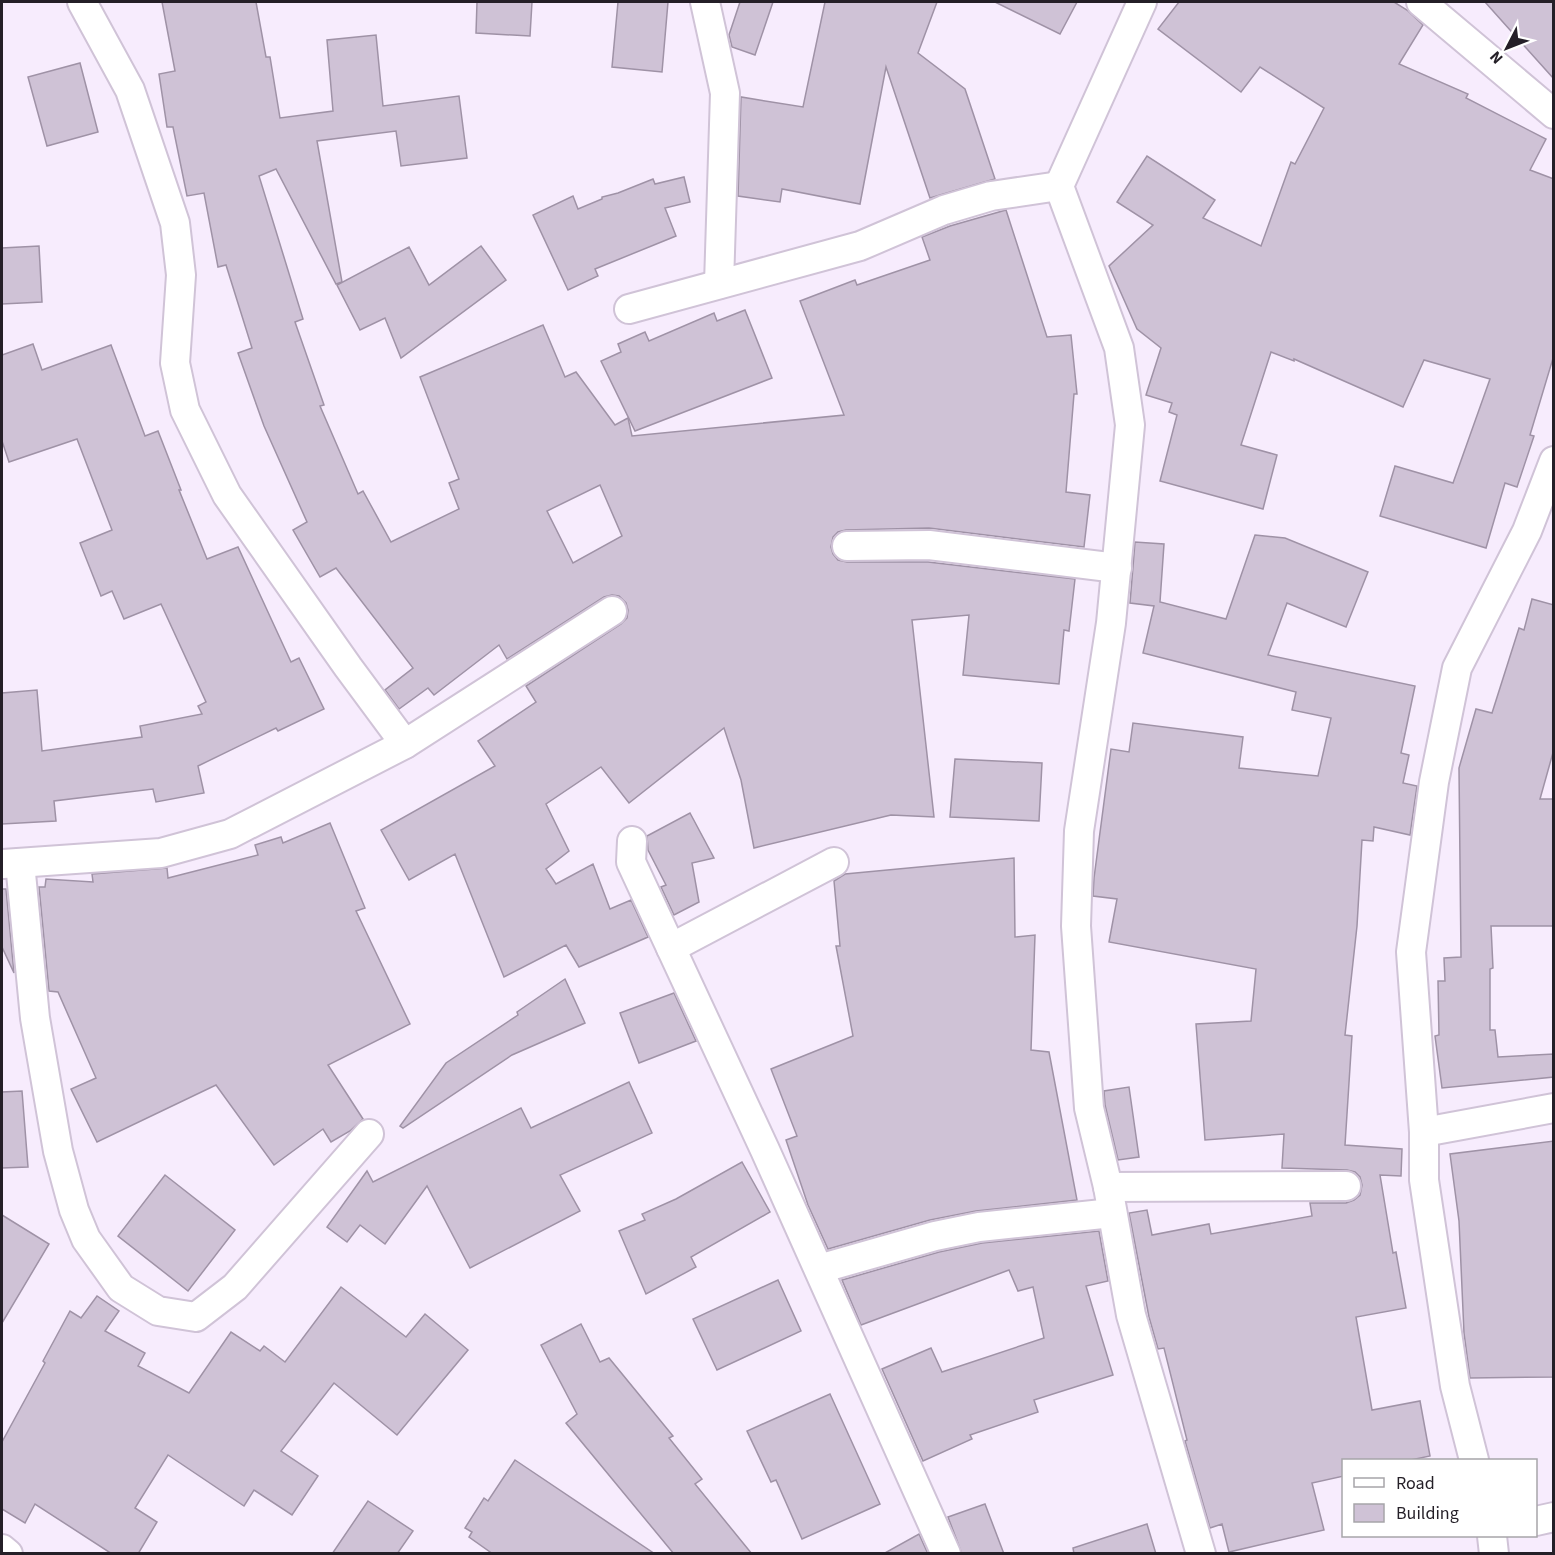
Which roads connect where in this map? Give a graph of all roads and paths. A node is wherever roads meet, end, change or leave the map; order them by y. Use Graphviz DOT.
graph roads {
  1 [pos="82,2"];
  2 [pos="705,2"];
  3 [pos="1142,2"];
  4 [pos="1421,2"];
  5 [pos="1554,114"];
  6 [pos="1059,186"];
  7 [pos="718,284"];
  8 [pos="629,309"];
  9 [pos="1554,460"];
  10 [pos="847,546"];
  11 [pos="1117,568"];
  12 [pos="612,611"];
  13 [pos="405,744"];
  14 [pos="632,841"];
  15 [pos="834,862"];
  16 [pos="11,864"];
  17 [pos="671,948"];
  18 [pos="1554,1108"];
  19 [pos="1424,1132"];
  20 [pos="369,1134"];
  21 [pos="1346,1186"];
  22 [pos="1110,1200"];
  23 [pos="819,1269"];
  24 [pos="1474,1459"];
  25 [pos="1554,1517"];
  26 [pos="1537,1521"];
  27 [pos="1492,1537"];
  28 [pos="2,1549"];
  29 [pos="8,1554"];
  30 [pos="946,1554"];
  31 [pos="1201,1554"];
  32 [pos="1494,1554"];
  1 -- 13 [label="street"];
  2 -- 7 [label="street"];
  3 -- 6 [label="street"];
  4 -- 5 [label="street"];
  6 -- 7 [label="street"];
  6 -- 11 [label="street"];
  7 -- 8 [label="street"];
  9 -- 19 [label="street"];
  10 -- 11 [label="street"];
  11 -- 22 [label="street"];
  12 -- 13 [label="street"];
  13 -- 16 [label="street"];
  14 -- 17 [label="street"];
  15 -- 17 [label="street"];
  16 -- 20 [label="street"];
  17 -- 23 [label="street"];
  18 -- 19 [label="street"];
  19 -- 24 [label="street"];
  21 -- 22 [label="street"];
  22 -- 23 [label="street"];
  22 -- 31 [label="street"];
  23 -- 30 [label="street"];
  25 -- 26 [label="street"];
  27 -- 32 [label="street"];
  28 -- 29 [label="street"];
}
